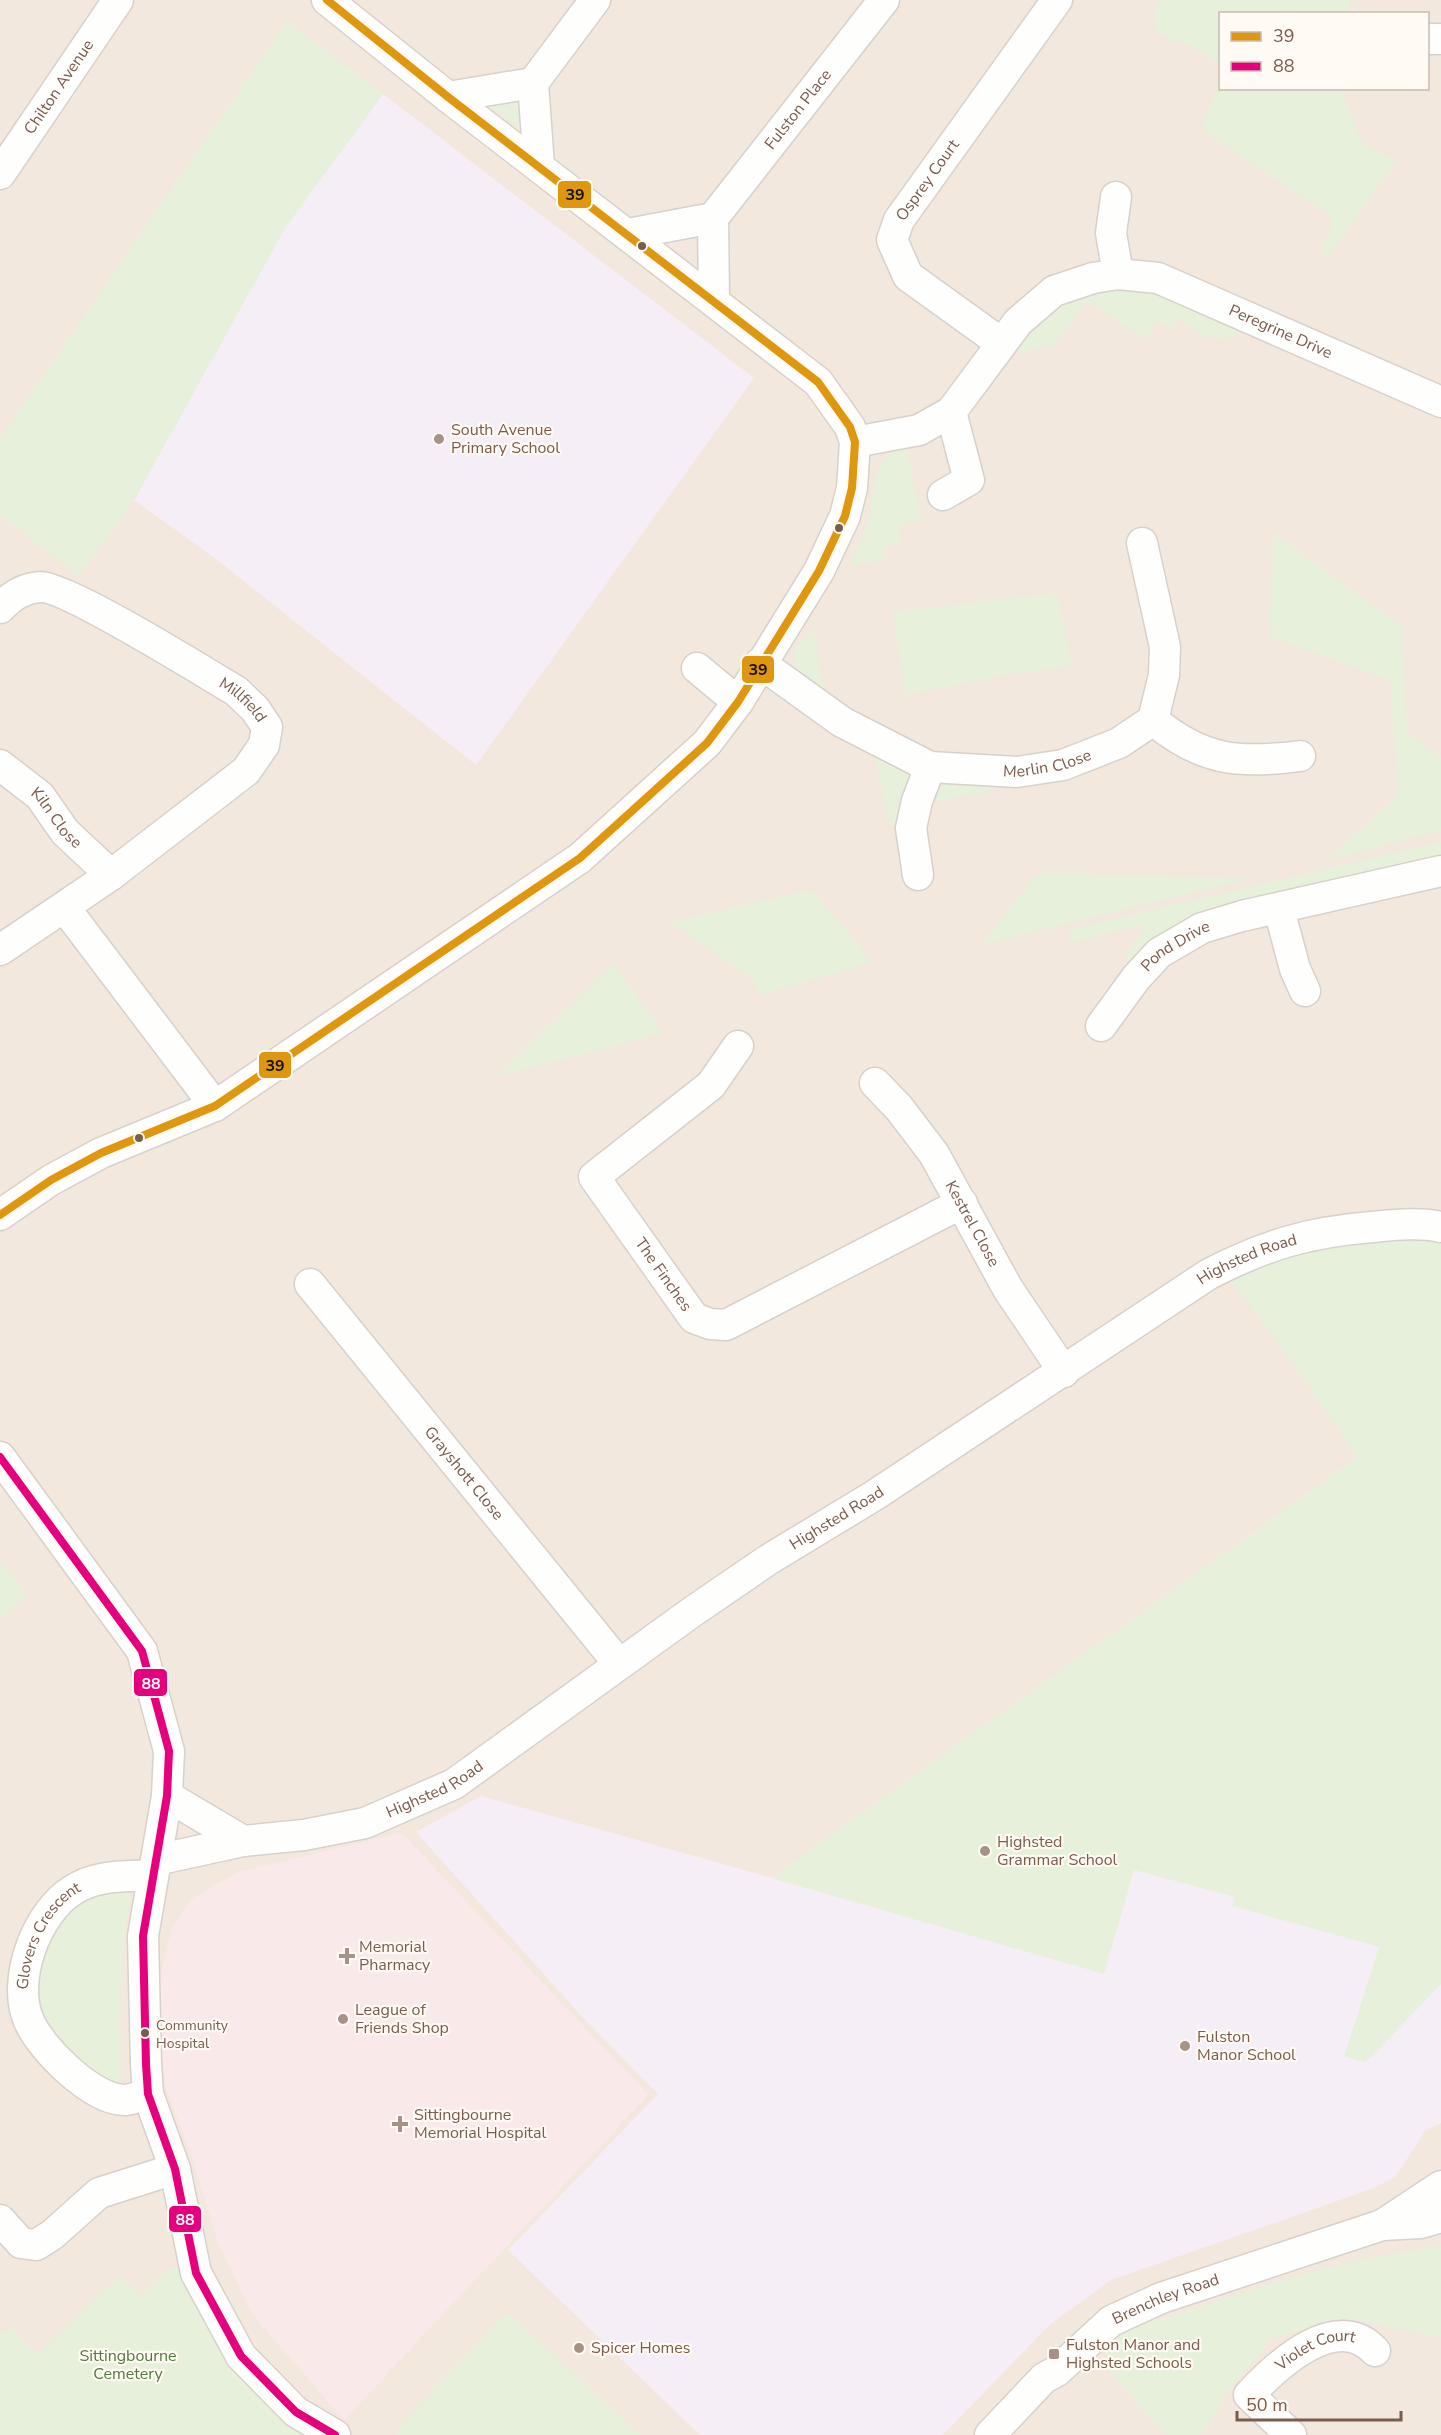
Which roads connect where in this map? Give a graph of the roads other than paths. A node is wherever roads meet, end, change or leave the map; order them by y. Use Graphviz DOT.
graph roads {
  1 [pos="118,0"];
  2 [pos="327,0"];
  3 [pos="595,0"];
  4 [pos="884,0"];
  5 [pos="1057,0"];
  6 [pos="533,83"];
  7 [pos="448,97"];
  8 [pos="538,166"];
  9 [pos="0,174"];
  10 [pos="1116,197"];
  11 [pos="713,218"];
  12 [pos="628,234"];
  13 [pos="1118,274"];
  14 [pos="714,300"];
  15 [pos="1001,343"];
  16 [pos="1441,402"];
  17 [pos="951,412"];
  18 [pos="855,442"];
  19 [pos="943,495"];
  20 [pos="1142,543"];
  21 [pos="0,608"];
  22 [pos="760,663"];
  23 [pos="698,666"];
  24 [pos="738,702"];
  25 [pos="1153,720"];
  26 [pos="1300,756"];
  27 [pos="0,765"];
  28 [pos="930,767"];
  29 [pos="1441,871"];
  30 [pos="111,875"];
  31 [pos="918,875"];
  32 [pos="65,908"];
  33 [pos="1279,909"];
  34 [pos="0,950"];
  35 [pos="1292,978"];
  36 [pos="1101,1026"];
  37 [pos="738,1046"];
  38 [pos="875,1083"];
  39 [pos="215,1106"];
  40 [pos="962,1203"];
  41 [pos="0,1215"];
  42 [pos="1441,1227"];
  43 [pos="310,1284"];
  44 [pos="1064,1372"];
  45 [pos="0,1457"];
  46 [pos="619,1664"];
  47 [pos="167,1796"];
  48 [pos="243,1841"];
  49 [pos="154,1868"];
  50 [pos="148,2094"];
  51 [pos="175,2169"];
  52 [pos="1441,2186"];
  53 [pos="1441,2217"];
  54 [pos="0,2220"];
  55 [pos="1382,2225"];
  56 [pos="1375,2351"];
  57 [pos="335,2435"];
  58 [pos="990,2435"];
  59 [pos="1291,2435"];
  1 -- 9 [label="street, Chilton Avenue"];
  2 -- 7 [label="street"];
  3 -- 6 [label="street"];
  4 -- 11 [label="street, Fulston Place"];
  5 -- 15 [label="street, Osprey Court"];
  6 -- 7 [label="street"];
  6 -- 8 [label="street"];
  7 -- 8 [label="street"];
  8 -- 12 [label="street"];
  10 -- 13 [label="street"];
  11 -- 12 [label="street"];
  11 -- 14 [label="street"];
  12 -- 14 [label="street"];
  13 -- 15 [label="street, Peregrine Drive"];
  13 -- 16 [label="street, Peregrine Drive"];
  14 -- 18 [label="street"];
  15 -- 17 [label="street, Peregrine Drive"];
  17 -- 18 [label="street, Peregrine Drive"];
  17 -- 19 [label="street"];
  18 -- 22 [label="street"];
  20 -- 25 [label="street"];
  21 -- 30 [label="street, Millfield"];
  22 -- 24 [label="street"];
  22 -- 28 [label="street, Merlin Close"];
  23 -- 24 [label="street"];
  24 -- 39 [label="street"];
  25 -- 26 [label="street"];
  25 -- 28 [label="street, Merlin Close"];
  27 -- 30 [label="street, Kiln Close"];
  28 -- 31 [label="street"];
  29 -- 33 [label="street, Pond Drive"];
  30 -- 32 [label="street, Millfield"];
  32 -- 34 [label="street, Millfield"];
  32 -- 39 [label="street"];
  33 -- 35 [label="street"];
  33 -- 36 [label="street, Pond Drive"];
  37 -- 40 [label="street, The Finches"];
  38 -- 40 [label="street, Kestrel Close"];
  39 -- 41 [label="street"];
  40 -- 44 [label="street, Kestrel Close"];
  42 -- 44 [label="street, Highsted Road"];
  43 -- 46 [label="street, Grayshott Close"];
  44 -- 46 [label="street, Highsted Road"];
  45 -- 47 [label="street"];
  46 -- 48 [label="street, Highsted Road"];
  47 -- 48 [label="street"];
  47 -- 49 [label="street"];
  48 -- 49 [label="street, Highsted Road"];
  49 -- 50 [label="street"];
  49 -- 50 [label="street, Glovers Crescent"];
  50 -- 51 [label="street"];
  51 -- 54 [label="street"];
  51 -- 57 [label="street"];
  52 -- 55 [label="street, Brenchley Road"];
  53 -- 55 [label="street, Brenchley Road"];
  55 -- 58 [label="street, Brenchley Road"];
  56 -- 59 [label="street, Violet Court"];
}
